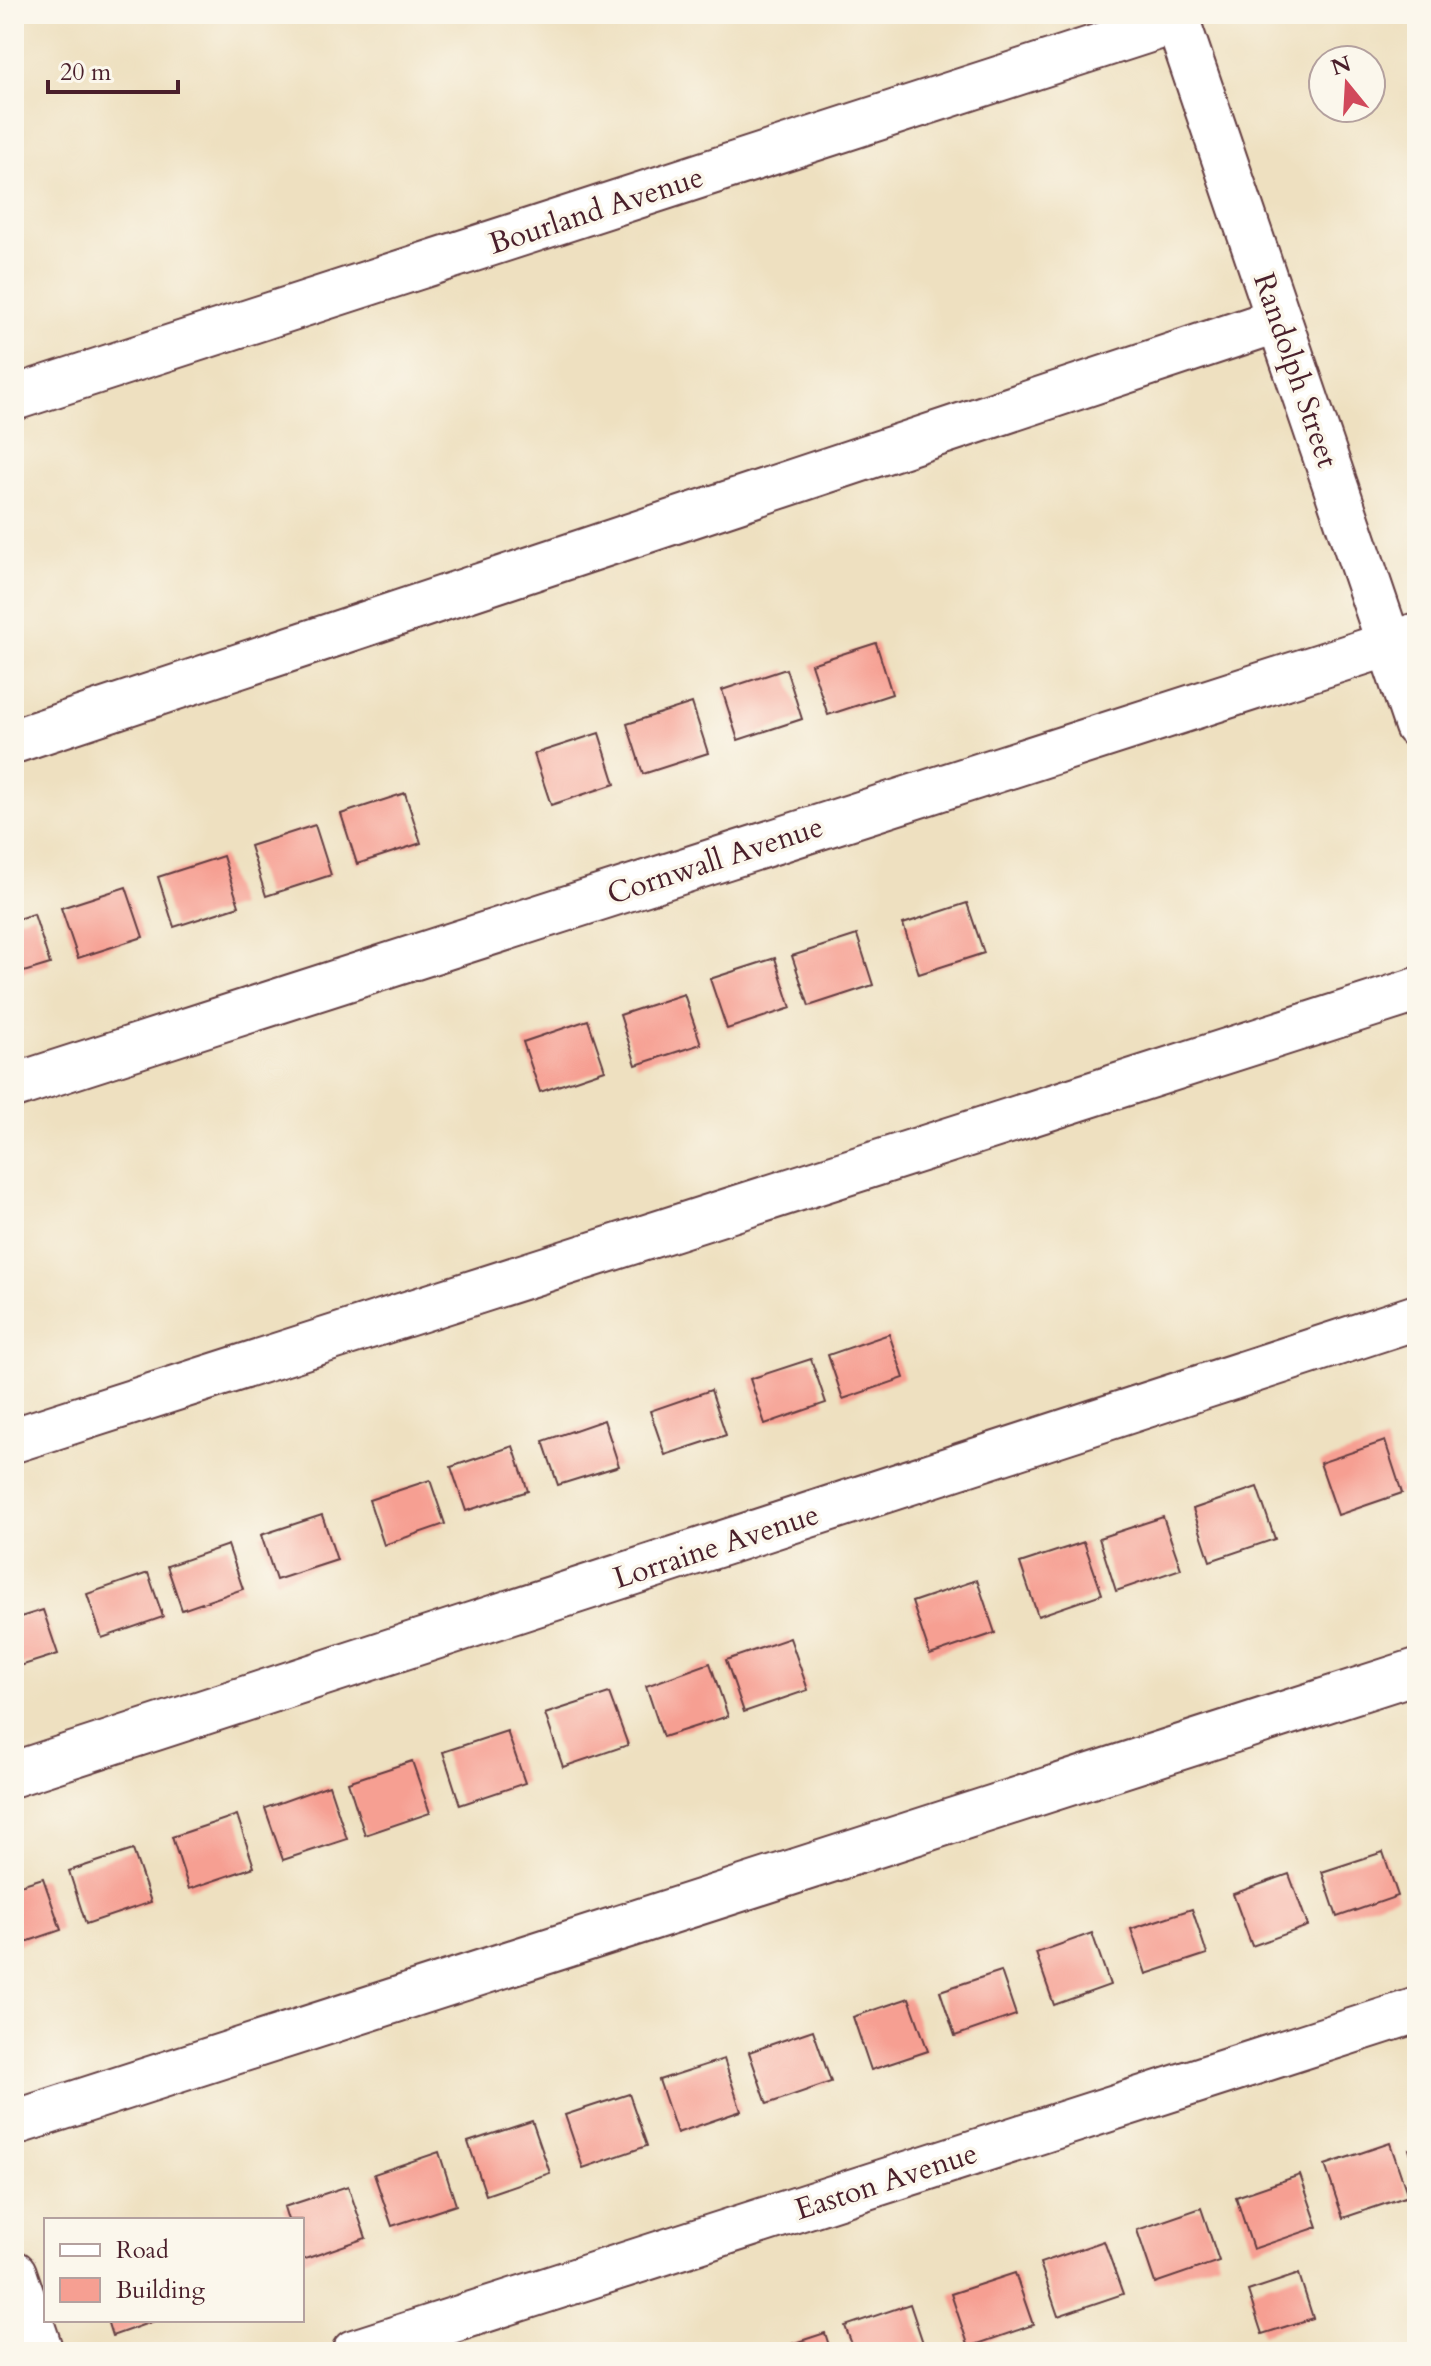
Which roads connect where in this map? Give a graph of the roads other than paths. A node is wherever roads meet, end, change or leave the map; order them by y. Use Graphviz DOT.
graph roads {
  1 [pos="1176,18"];
  2 [pos="1279,320"];
  3 [pos="14,398"];
  4 [pos="1403,639"];
  5 [pos="1417,726"];
  6 [pos="14,741"];
  7 [pos="1417,990"];
  8 [pos="14,1086"];
  9 [pos="1417,1317"];
  10 [pos="14,1440"];
  11 [pos="1417,1671"];
  12 [pos="14,1774"];
  13 [pos="1417,2010"];
  14 [pos="14,2123"];
  15 [pos="14,2273"];
  16 [pos="41,2352"];
  17 [pos="354,2352"];
  1 -- 2 [label="street, Randolph Street"];
  1 -- 3 [label="street, Bourland Avenue"];
  2 -- 4 [label="street, Randolph Street"];
  2 -- 6 [label="street"];
  4 -- 5 [label="street, Randolph Street"];
  4 -- 8 [label="street, Cornwall Avenue"];
  7 -- 10 [label="street"];
  9 -- 12 [label="street, Lorraine Avenue"];
  11 -- 14 [label="street"];
  13 -- 17 [label="street, Easton Avenue"];
  15 -- 16 [label="street"];
}
